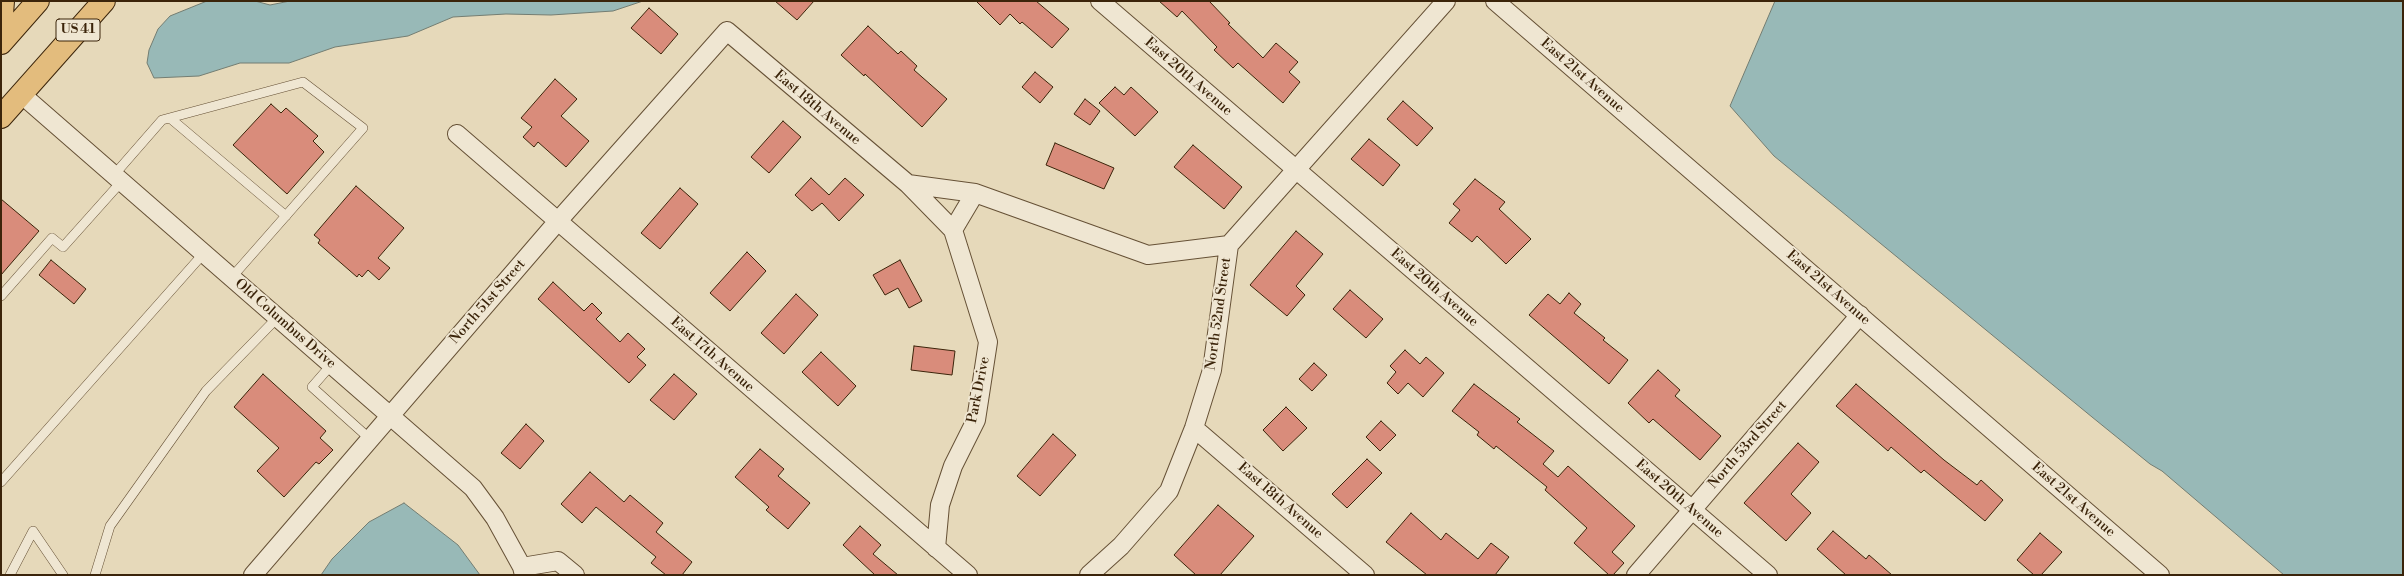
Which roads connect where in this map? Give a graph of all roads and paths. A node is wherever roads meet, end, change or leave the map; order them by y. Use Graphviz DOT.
graph roads {
  1 [pos="3,1"];
  2 [pos="38,1"];
  3 [pos="104,1"];
  4 [pos="1100,1"];
  5 [pos="1446,1"];
  6 [pos="1495,1"];
  7 [pos="1,27"];
  8 [pos="727,31"];
  9 [pos="1,43"];
  10 [pos="21,94"];
  11 [pos="1,117"];
  12 [pos="170,118"];
  13 [pos="457,134"];
  14 [pos="1297,170"];
  15 [pos="118,178"];
  16 [pos="908,184"];
  17 [pos="976,193"];
  18 [pos="286,216"];
  19 [pos="558,221"];
  20 [pos="952,230"];
  21 [pos="1229,245"];
  22 [pos="204,253"];
  23 [pos="232,277"];
  24 [pos="1,296"];
  25 [pos="1860,316"];
  26 [pos="278,318"];
  27 [pos="332,364"];
  28 [pos="390,415"];
  29 [pos="1194,428"];
  30 [pos="370,439"];
  31 [pos="1,482"];
  32 [pos="1692,510"];
  33 [pos="936,548"];
  34 [pos="523,571"];
  35 [pos="958,572"];
  36 [pos="10,575"];
  37 [pos="63,575"];
  38 [pos="95,575"];
  39 [pos="253,575"];
  40 [pos="574,575"];
  41 [pos="1089,575"];
  42 [pos="1366,575"];
  43 [pos="1636,575"];
  44 [pos="1768,575"];
  45 [pos="2160,575"];
  1 -- 7 [label="main road"];
  2 -- 9 [label="main road"];
  3 -- 10 [label="main road, US 41"];
  4 -- 14 [label="street, East 20th Avenue"];
  5 -- 14 [label="street, North 52nd Street"];
  6 -- 25 [label="street, East 21st Avenue"];
  8 -- 16 [label="street, East 18th Avenue"];
  8 -- 19 [label="street, North 51st Street"];
  10 -- 11 [label="main road, US 41"];
  10 -- 15 [label="street, Old Columbus Drive"];
  12 -- 15 [label="lane"];
  12 -- 18 [label="lane"];
  12 -- 18 [label="lane"];
  13 -- 19 [label="street, East 17th Avenue"];
  14 -- 21 [label="street, North 52nd Street"];
  14 -- 32 [label="street, East 20th Avenue"];
  15 -- 22 [label="street, Old Columbus Drive"];
  15 -- 24 [label="lane"];
  16 -- 17 [label="street"];
  16 -- 20 [label="street, Park Drive"];
  17 -- 20 [label="street"];
  17 -- 21 [label="street"];
  18 -- 23 [label="lane"];
  19 -- 28 [label="street, North 51st Street"];
  19 -- 33 [label="street, East 17th Avenue"];
  20 -- 33 [label="street, Park Drive"];
  21 -- 29 [label="street, North 52nd Street"];
  22 -- 23 [label="street, Old Columbus Drive"];
  22 -- 31 [label="lane"];
  23 -- 26 [label="street, Old Columbus Drive"];
  25 -- 32 [label="street, North 53rd Street"];
  25 -- 45 [label="street, East 21st Avenue"];
  26 -- 27 [label="street, Old Columbus Drive"];
  26 -- 38 [label="lane"];
  27 -- 28 [label="street, Old Columbus Drive"];
  27 -- 30 [label="lane"];
  28 -- 30 [label="street, North 51st Street"];
  28 -- 34 [label="street, Old Columbus Drive"];
  29 -- 41 [label="street, North 52nd Street"];
  29 -- 42 [label="street, East 18th Avenue"];
  30 -- 39 [label="street, North 51st Street"];
  32 -- 43 [label="street, North 53rd Street"];
  32 -- 44 [label="street, East 20th Avenue"];
  33 -- 35 [label="street, East 17th Avenue"];
  34 -- 40 [label="street"];
  36 -- 37 [label="lane"];
}
